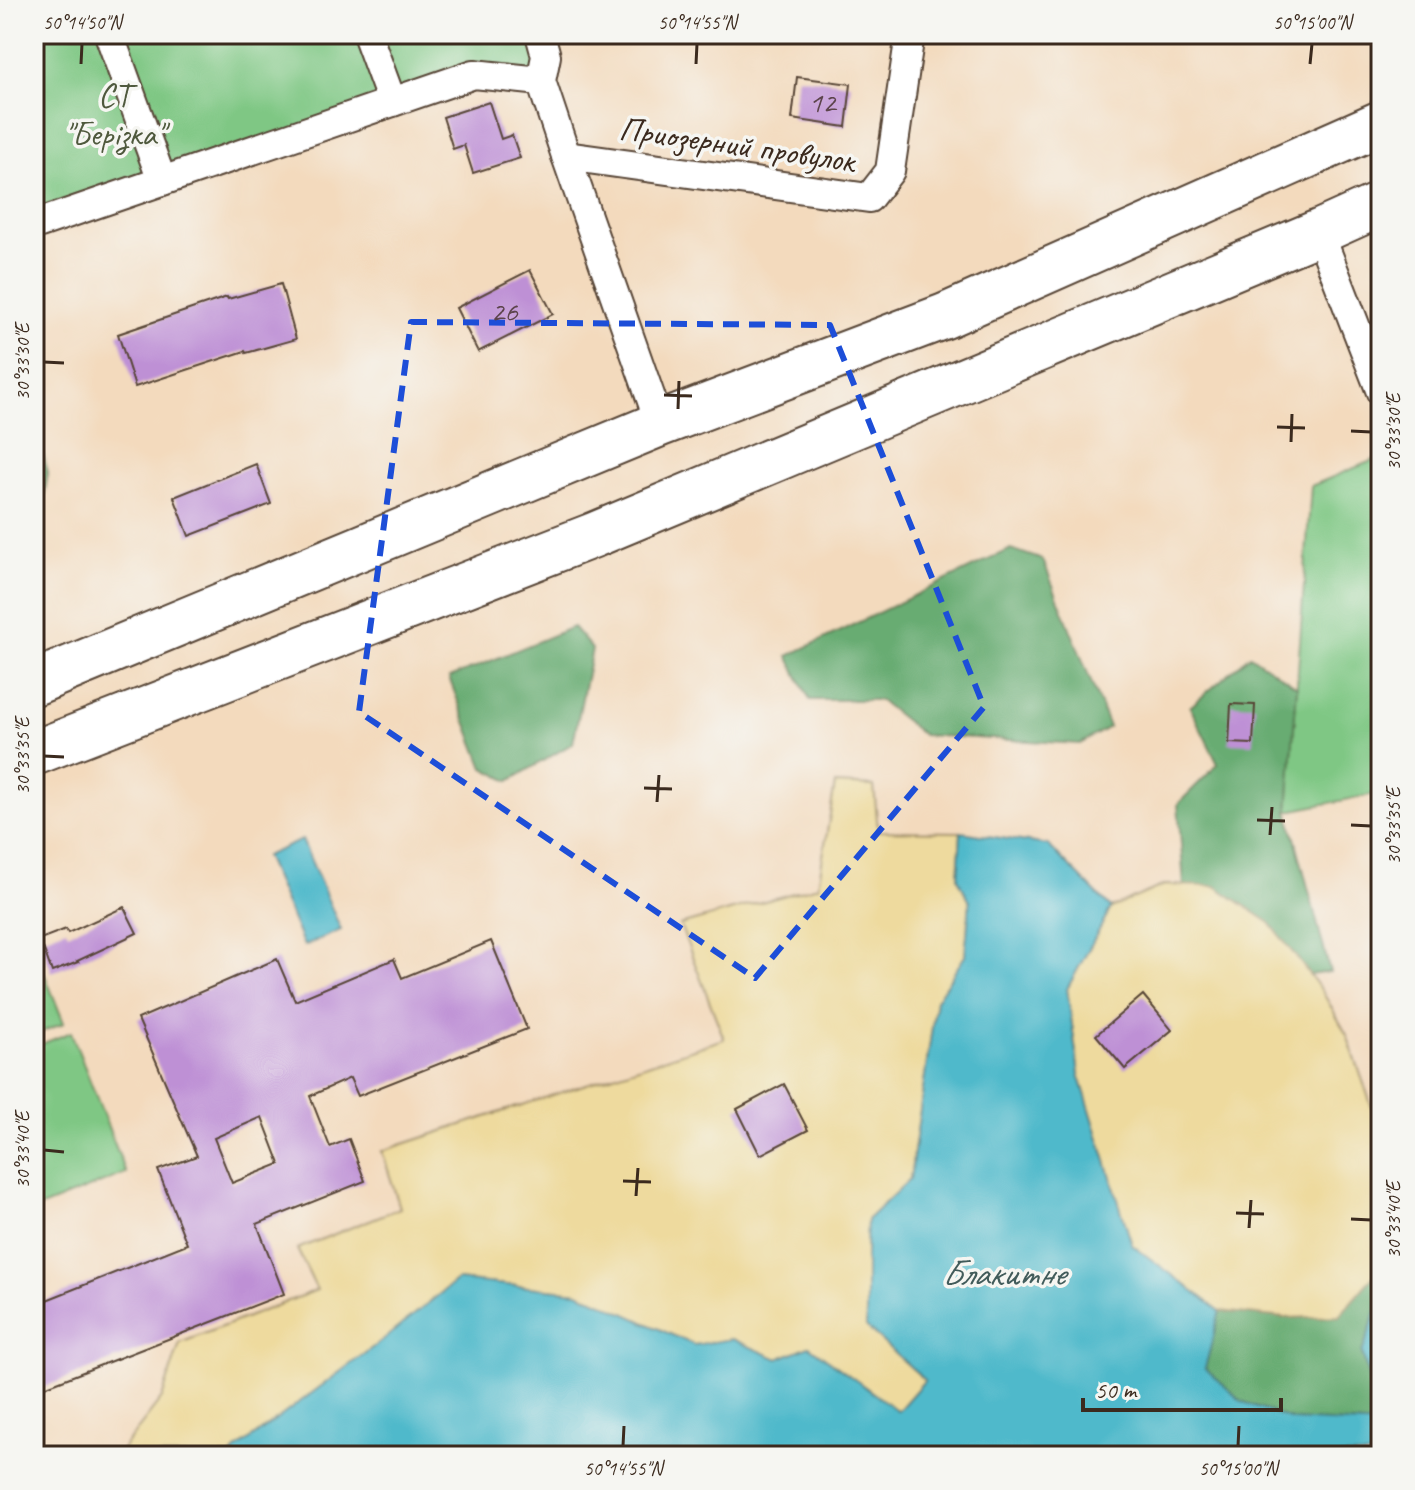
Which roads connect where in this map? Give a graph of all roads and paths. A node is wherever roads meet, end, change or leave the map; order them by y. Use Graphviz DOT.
graph roads {
  1 [pos="109,34"];
  2 [pos="367,34"];
  3 [pos="540,34"];
  4 [pos="910,34"];
  5 [pos="541,81"];
  6 [pos="392,102"];
  7 [pos="1381,123"];
  8 [pos="566,156"];
  9 [pos="162,181"];
  10 [pos="1381,204"];
  11 [pos="34,225"];
  12 [pos="1319,232"];
  13 [pos="1381,392"];
  14 [pos="660,424"];
  15 [pos="34,683"];
  16 [pos="34,753"];
  1 -- 9 [label="street"];
  2 -- 6 [label="street"];
  3 -- 5 [label="street"];
  4 -- 8 [label="street, Приозерний провулок"];
  5 -- 6 [label="street"];
  5 -- 8 [label="street"];
  6 -- 9 [label="street"];
  7 -- 14 [label="main road"];
  8 -- 14 [label="street"];
  9 -- 11 [label="street"];
  10 -- 12 [label="main road"];
  12 -- 13 [label="street"];
  12 -- 16 [label="main road"];
  14 -- 15 [label="main road"];
}
